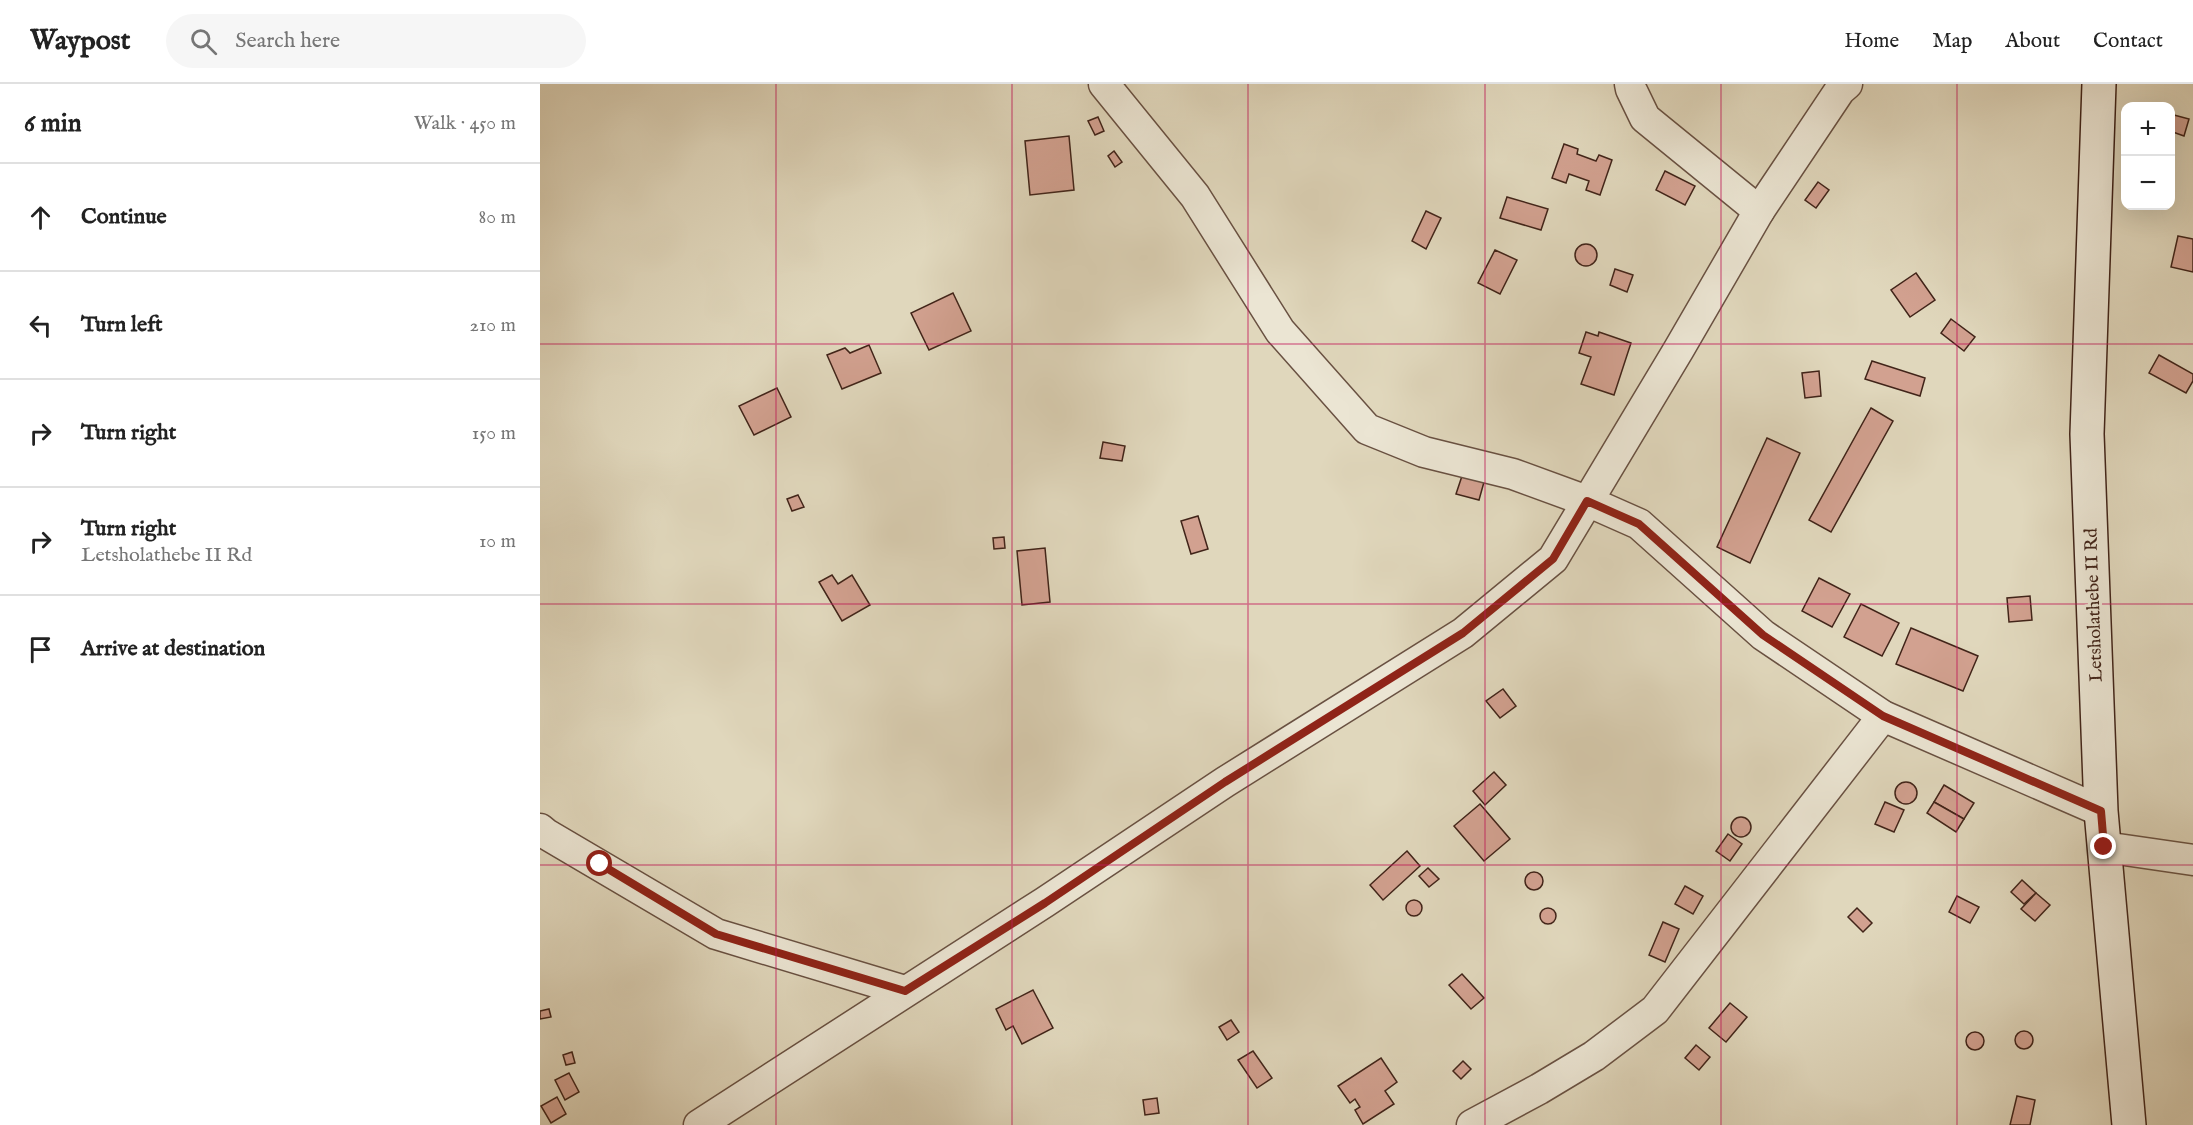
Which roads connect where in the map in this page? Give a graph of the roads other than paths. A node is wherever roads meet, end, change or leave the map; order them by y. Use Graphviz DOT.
graph roads {
  1 [pos="1104,84"];
  2 [pos="1630,84"];
  3 [pos="1847,84"];
  4 [pos="2099,84"];
  5 [pos="1759,211"];
  6 [pos="1587,501"];
  7 [pos="1883,716"];
  8 [pos="2101,811"];
  9 [pos="540,829"];
  10 [pos="2104,847"];
  11 [pos="2193,860"];
  12 [pos="905,991"];
  13 [pos="699,1125"];
  14 [pos="1472,1125"];
  15 [pos="2129,1125"];
  1 -- 6 [label="street"];
  2 -- 5 [label="street"];
  3 -- 5 [label="street"];
  4 -- 8 [label="street, Letsholathebe II Rd"];
  5 -- 6 [label="street"];
  6 -- 7 [label="street"];
  6 -- 12 [label="street"];
  7 -- 8 [label="street"];
  7 -- 14 [label="street"];
  8 -- 10 [label="street, Letsholathebe II Rd"];
  9 -- 12 [label="street"];
  10 -- 11 [label="street"];
  10 -- 15 [label="street, Letsholathebe II Rd"];
  12 -- 13 [label="street"];
}
